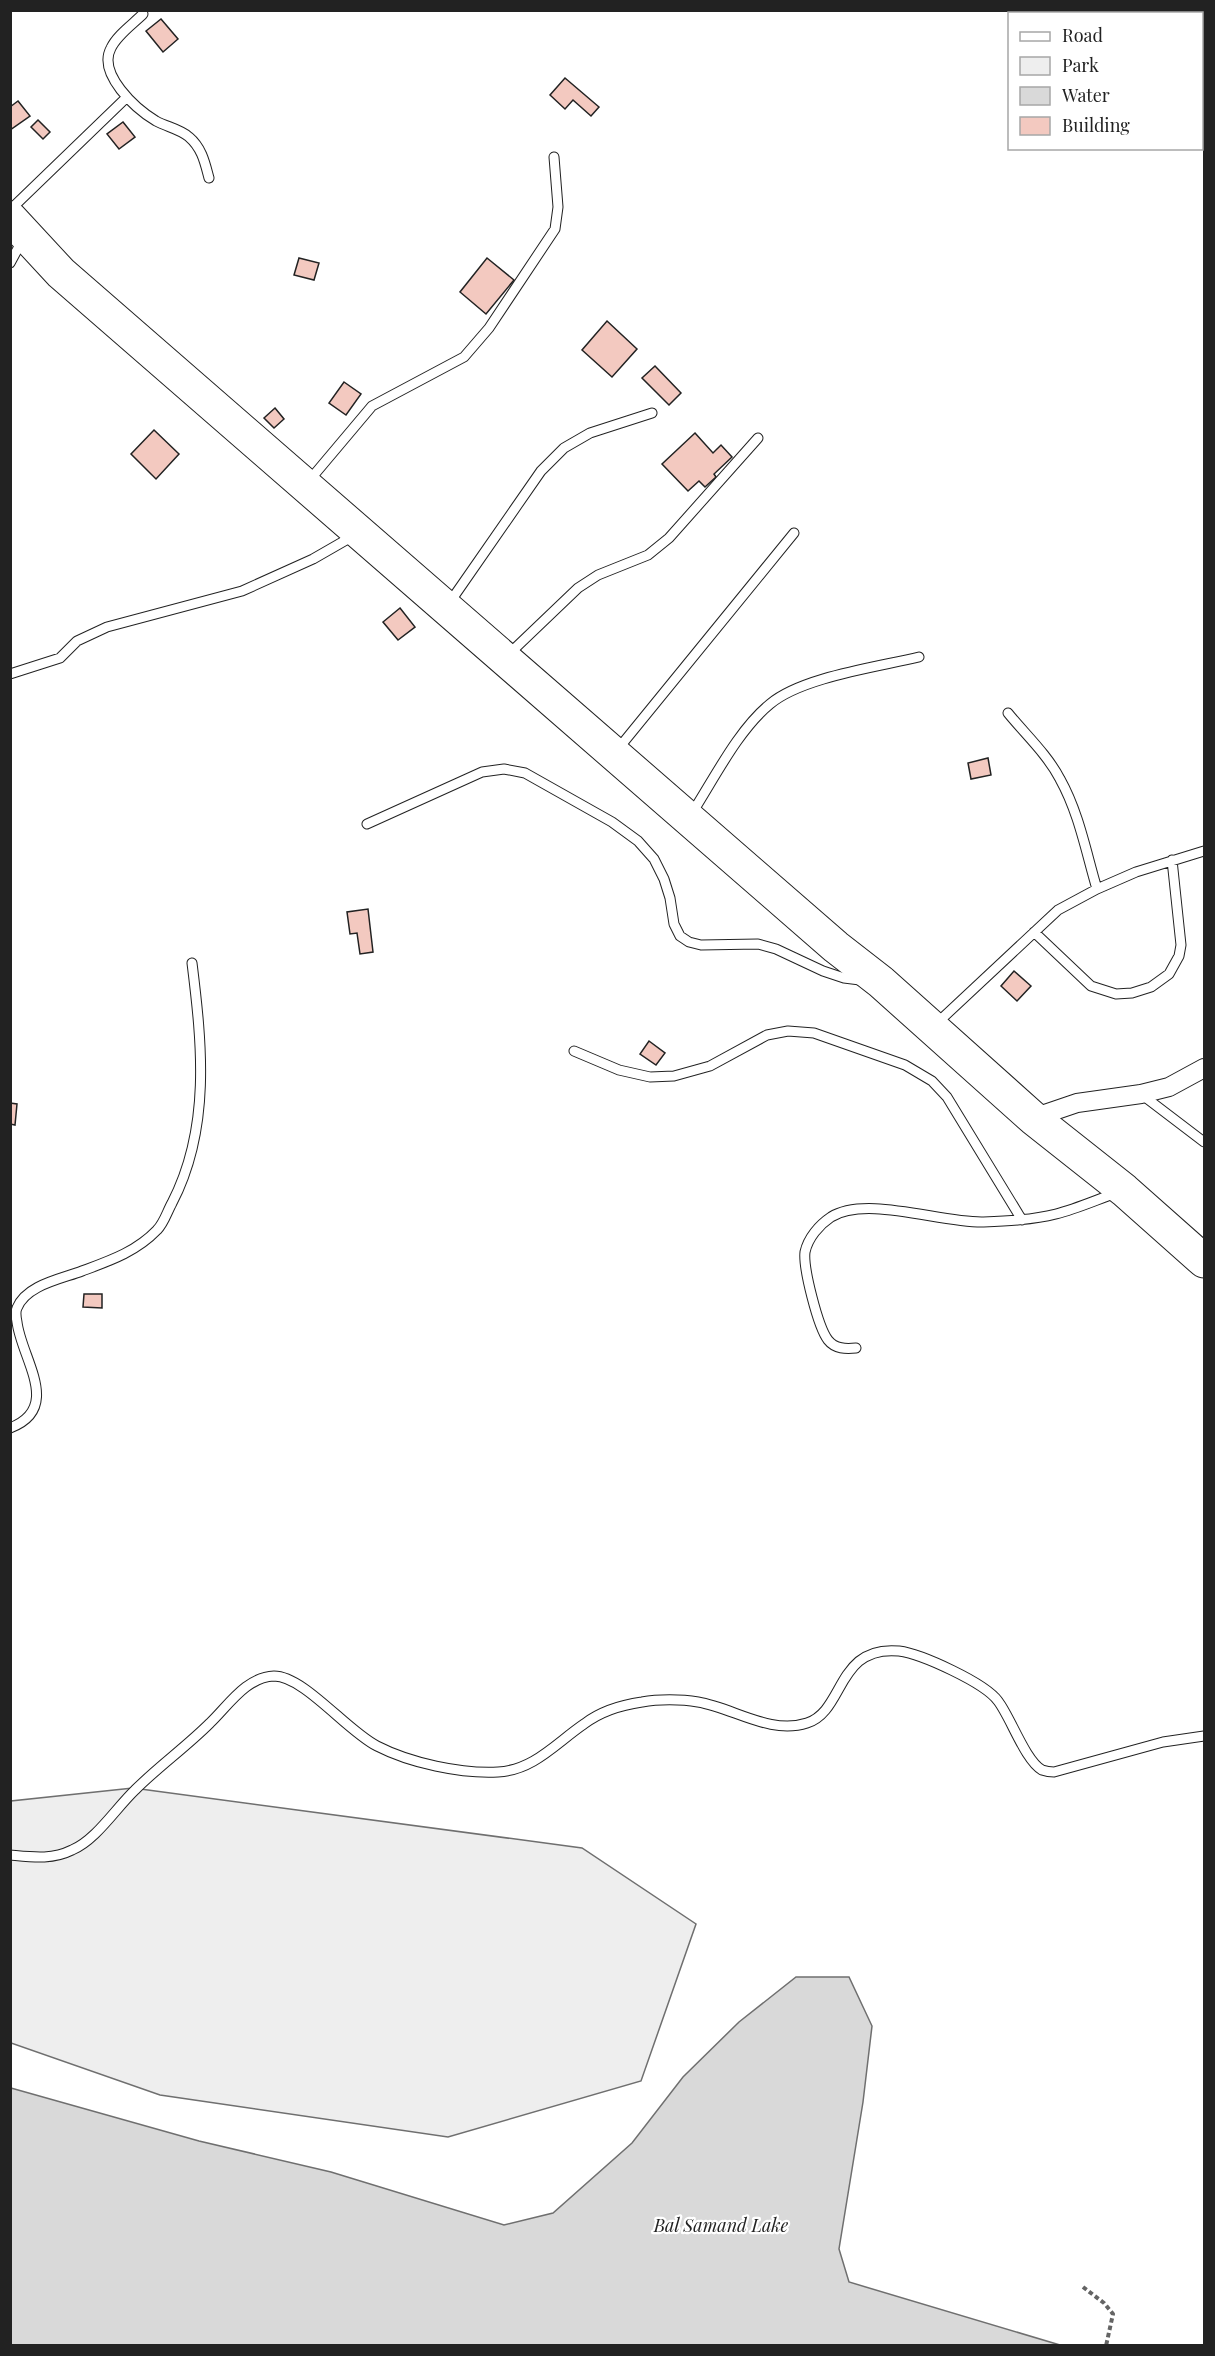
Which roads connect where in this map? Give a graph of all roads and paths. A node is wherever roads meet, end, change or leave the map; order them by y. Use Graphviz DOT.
graph roads {
  1 [pos="143,14"];
  2 [pos="127,97"];
  3 [pos="554,157"];
  4 [pos="209,178"];
  5 [pos="16,221"];
  6 [pos="10,263"];
  7 [pos="652,413"];
  8 [pos="758,438"];
  9 [pos="306,484"];
  10 [pos="360,532"];
  11 [pos="794,533"];
  12 [pos="447,607"];
  13 [pos="919,657"];
  14 [pos="505,658"];
  15 [pos="10,674"];
  16 [pos="1008,713"];
  17 [pos="615,754"];
  18 [pos="689,818"];
  19 [pos="367,824"];
  20 [pos="1204,851"];
  21 [pos="1172,860"];
  22 [pos="1097,889"];
  23 [pos="1034,932"];
  24 [pos="192,963"];
  25 [pos="881,982"];
  26 [pos="932,1029"];
  27 [pos="574,1051"];
  28 [pos="1204,1068"];
  29 [pos="1141,1094"];
  30 [pos="1033,1118"];
  31 [pos="1204,1142"];
  32 [pos="1124,1190"];
  33 [pos="1022,1220"];
  34 [pos="1204,1261"];
  35 [pos="856,1348"];
  36 [pos="10,1428"];
  37 [pos="1204,1736"];
  38 [pos="10,1856"];
  39 [pos="1083,2286"];
  40 [pos="1106,2346"];
  1 -- 2 [label="lane"];
  2 -- 4 [label="lane"];
  2 -- 5 [label="lane"];
  3 -- 9 [label="lane"];
  5 -- 6 [label="lane"];
  5 -- 9 [label="highway"];
  7 -- 12 [label="lane"];
  8 -- 14 [label="lane"];
  9 -- 10 [label="highway"];
  10 -- 12 [label="highway"];
  10 -- 15 [label="lane"];
  11 -- 17 [label="lane"];
  12 -- 14 [label="highway"];
  13 -- 18 [label="lane"];
  14 -- 17 [label="highway"];
  16 -- 22 [label="lane"];
  17 -- 18 [label="highway"];
  18 -- 25 [label="highway"];
  19 -- 25 [label="lane"];
  20 -- 21 [label="lane"];
  21 -- 22 [label="lane"];
  21 -- 23 [label="lane"];
  22 -- 23 [label="lane"];
  23 -- 26 [label="lane"];
  24 -- 36 [label="lane"];
  25 -- 26 [label="highway"];
  26 -- 30 [label="highway"];
  27 -- 33 [label="lane"];
  28 -- 29 [label="street"];
  29 -- 30 [label="street"];
  29 -- 31 [label="lane"];
  30 -- 32 [label="highway"];
  32 -- 33 [label="lane"];
  32 -- 34 [label="highway"];
  33 -- 35 [label="lane"];
  37 -- 38 [label="lane"];
  39 -- 40 [label="path"];
}
